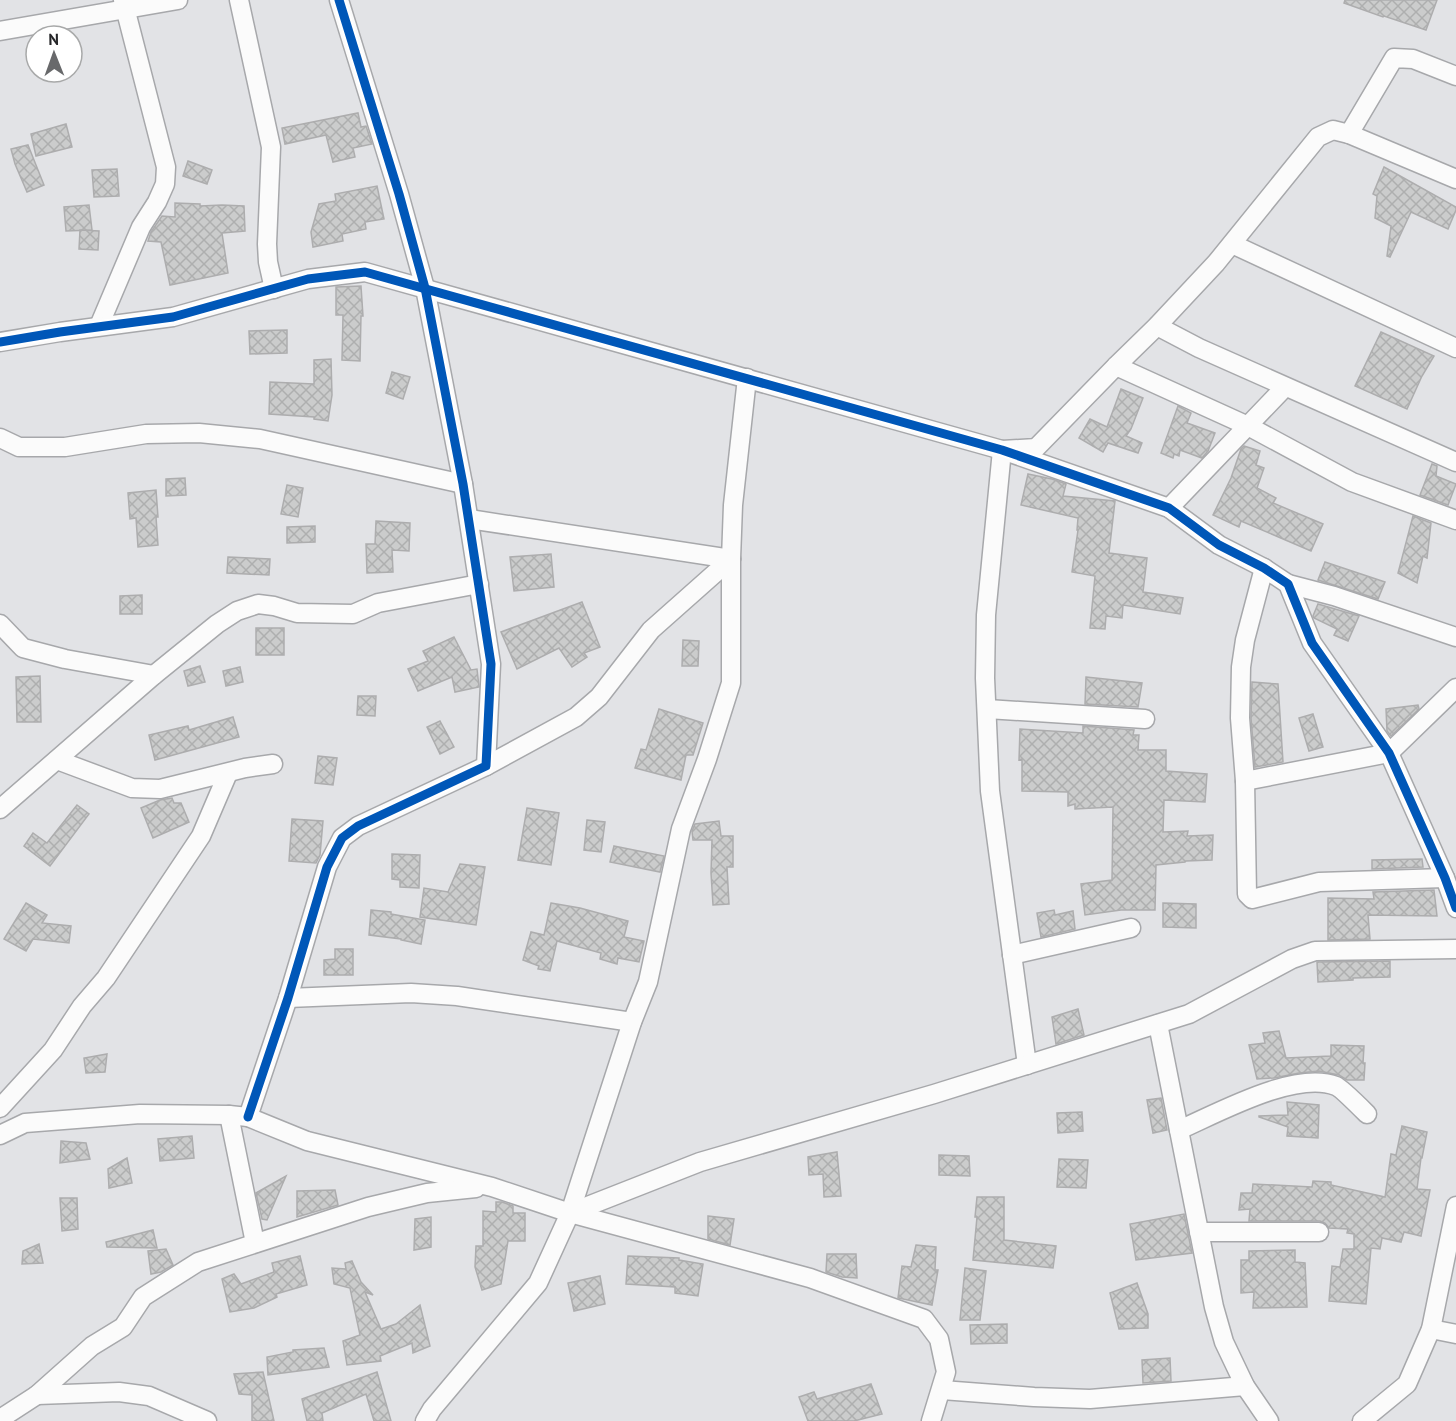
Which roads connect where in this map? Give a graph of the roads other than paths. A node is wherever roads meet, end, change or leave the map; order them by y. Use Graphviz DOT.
graph roads {
  1 [pos="178,0"];
  2 [pos="239,0"];
  3 [pos="339,0"];
  4 [pos="125,5"];
  5 [pos="0,31"];
  6 [pos="1456,76"];
  7 [pos="1349,134"];
  8 [pos="1456,179"];
  9 [pos="1232,244"];
  10 [pos="425,288"];
  11 [pos="274,289"];
  12 [pos="99,326"];
  13 [pos="1157,326"];
  14 [pos="0,342"];
  15 [pos="1456,348"];
  16 [pos="1116,366"];
  17 [pos="747,378"];
  18 [pos="1285,387"];
  19 [pos="1248,426"];
  20 [pos="0,438"];
  21 [pos="1002,450"];
  22 [pos="1456,462"];
  23 [pos="463,484"];
  24 [pos="1169,507"];
  25 [pos="469,519"];
  26 [pos="1456,520"];
  27 [pos="731,559"];
  28 [pos="1264,568"];
  29 [pos="479,584"];
  30 [pos="1287,584"];
  31 [pos="0,624"];
  32 [pos="1456,637"];
  33 [pos="154,675"];
  34 [pos="1456,688"];
  35 [pos="987,709"];
  36 [pos="1145,719"];
  37 [pos="1389,753"];
  38 [pos="57,760"];
  39 [pos="273,764"];
  40 [pos="486,766"];
  41 [pos="228,772"];
  42 [pos="1245,781"];
  43 [pos="0,809"];
  44 [pos="1445,879"];
  45 [pos="1456,908"];
  46 [pos="1131,928"];
  47 [pos="1456,949"];
  48 [pos="1012,954"];
  49 [pos="288,998"];
  50 [pos="632,1022"];
  51 [pos="1158,1024"];
  52 [pos="1027,1065"];
  53 [pos="0,1108"];
  54 [pos="1367,1114"];
  55 [pos="229,1115"];
  56 [pos="248,1117"];
  57 [pos="1179,1130"];
  58 [pos="0,1135"];
  59 [pos="492,1187"];
  60 [pos="1456,1206"];
  61 [pos="570,1213"];
  62 [pos="1199,1232"];
  63 [pos="1319,1232"];
  64 [pos="255,1243"];
  65 [pos="1431,1329"];
  66 [pos="1456,1334"];
  67 [pos="1245,1386"];
  68 [pos="942,1390"];
  69 [pos="37,1395"];
  70 [pos="0,1419"];
  71 [pos="207,1421"];
  72 [pos="425,1421"];
  73 [pos="931,1421"];
  74 [pos="1269,1421"];
  75 [pos="1362,1421"];
  1 -- 4 [label="street"];
  2 -- 11 [label="street"];
  3 -- 10 [label="street"];
  4 -- 5 [label="street"];
  4 -- 12 [label="street"];
  6 -- 7 [label="street"];
  7 -- 8 [label="street"];
  7 -- 9 [label="street"];
  9 -- 13 [label="street"];
  9 -- 15 [label="street"];
  10 -- 11 [label="street"];
  10 -- 17 [label="street"];
  10 -- 23 [label="street"];
  11 -- 12 [label="street"];
  12 -- 14 [label="street"];
  13 -- 16 [label="street"];
  13 -- 18 [label="street"];
  16 -- 19 [label="street"];
  16 -- 21 [label="street"];
  17 -- 21 [label="street"];
  17 -- 27 [label="street"];
  18 -- 19 [label="street"];
  18 -- 22 [label="street"];
  19 -- 24 [label="street"];
  19 -- 26 [label="street"];
  20 -- 23 [label="street"];
  21 -- 24 [label="street"];
  21 -- 35 [label="street"];
  23 -- 25 [label="street"];
  24 -- 28 [label="street"];
  25 -- 27 [label="street"];
  25 -- 29 [label="street"];
  27 -- 40 [label="street"];
  27 -- 50 [label="street"];
  28 -- 30 [label="street"];
  28 -- 42 [label="street"];
  29 -- 33 [label="street"];
  29 -- 40 [label="street"];
  30 -- 32 [label="street"];
  30 -- 37 [label="street"];
  31 -- 33 [label="street"];
  33 -- 38 [label="street"];
  34 -- 37 [label="street"];
  35 -- 36 [label="street"];
  35 -- 48 [label="street"];
  37 -- 42 [label="street"];
  37 -- 44 [label="street"];
  38 -- 41 [label="street"];
  38 -- 43 [label="street"];
  39 -- 41 [label="street"];
  40 -- 49 [label="street"];
  41 -- 53 [label="street"];
  42 -- 44 [label="street"];
  44 -- 45 [label="street"];
  46 -- 48 [label="street"];
  47 -- 51 [label="street"];
  48 -- 52 [label="street"];
  49 -- 50 [label="street"];
  49 -- 56 [label="street"];
  50 -- 61 [label="street"];
  51 -- 52 [label="street"];
  51 -- 57 [label="street"];
  52 -- 61 [label="street"];
  54 -- 57 [label="street"];
  55 -- 56 [label="street"];
  55 -- 58 [label="street"];
  55 -- 64 [label="street"];
  56 -- 59 [label="street"];
  57 -- 62 [label="street"];
  59 -- 61 [label="street"];
  59 -- 64 [label="street"];
  60 -- 65 [label="street"];
  61 -- 68 [label="street"];
  61 -- 72 [label="street"];
  62 -- 63 [label="street"];
  62 -- 67 [label="street"];
  64 -- 69 [label="street"];
  65 -- 66 [label="street"];
  65 -- 75 [label="street"];
  67 -- 68 [label="street"];
  67 -- 74 [label="street"];
  68 -- 73 [label="street"];
  69 -- 70 [label="street"];
  69 -- 71 [label="street"];
}
